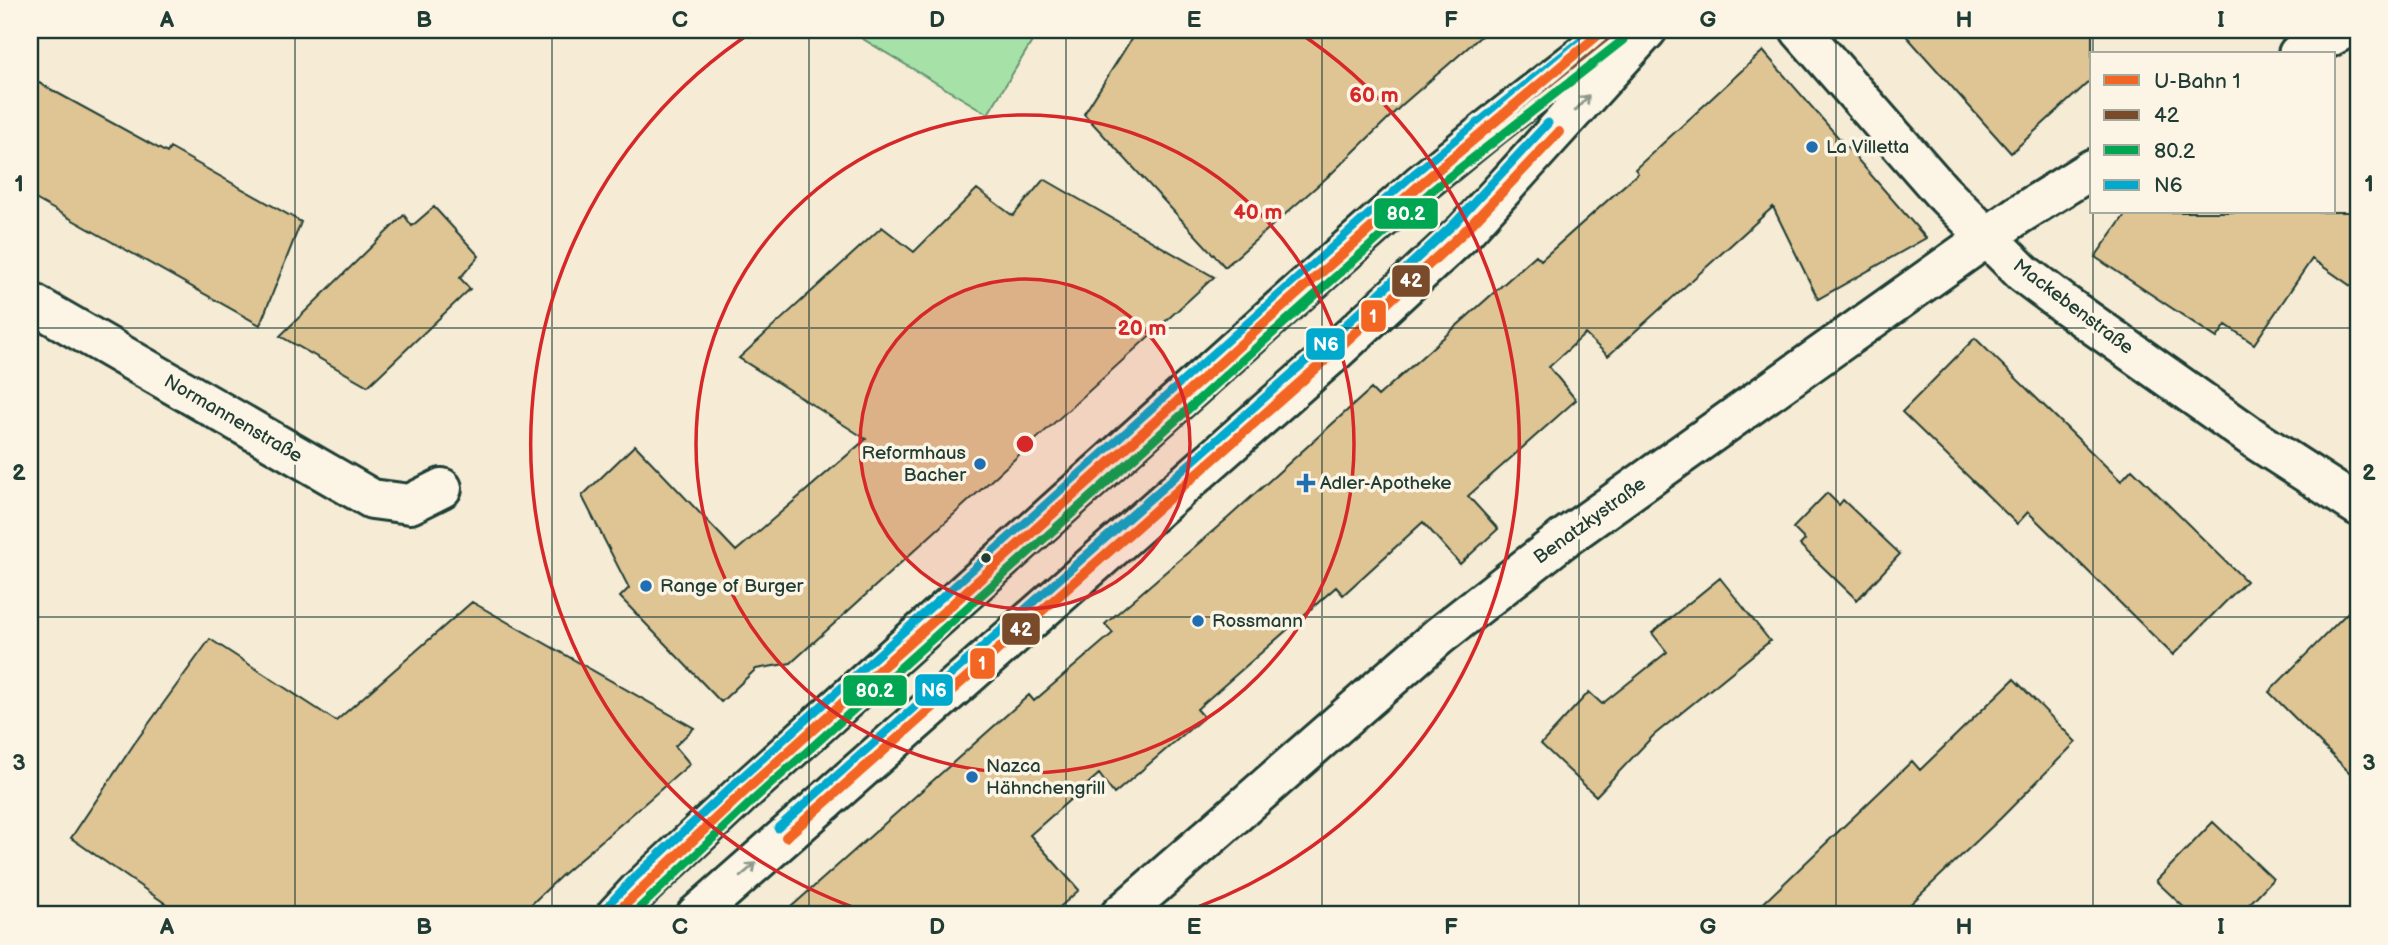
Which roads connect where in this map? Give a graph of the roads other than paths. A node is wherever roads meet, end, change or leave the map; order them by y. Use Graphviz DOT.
graph roads {
  1 [pos="1615,30"];
  2 [pos="1647,30"];
  3 [pos="1800,30"];
  4 [pos="2343,30"];
  5 [pos="2302,52"];
  6 [pos="2090,170"];
  7 [pos="1988,238"];
  8 [pos="30,302"];
  9 [pos="442,488"];
  10 [pos="2358,506"];
  11 [pos="615,915"];
  12 [pos="696,915"];
  13 [pos="1120,915"];
  1 -- 11 [label="street"];
  12 -- 2 [label="street, one-way"];
  3 -- 7 [label="street, Mackebenstraße"];
  4 -- 5 [label="street"];
  6 -- 7 [label="street, Benatzkystraße"];
  7 -- 10 [label="street, Mackebenstraße"];
  7 -- 13 [label="street, Benatzkystraße"];
  8 -- 9 [label="street, Normannenstraße"];
}
